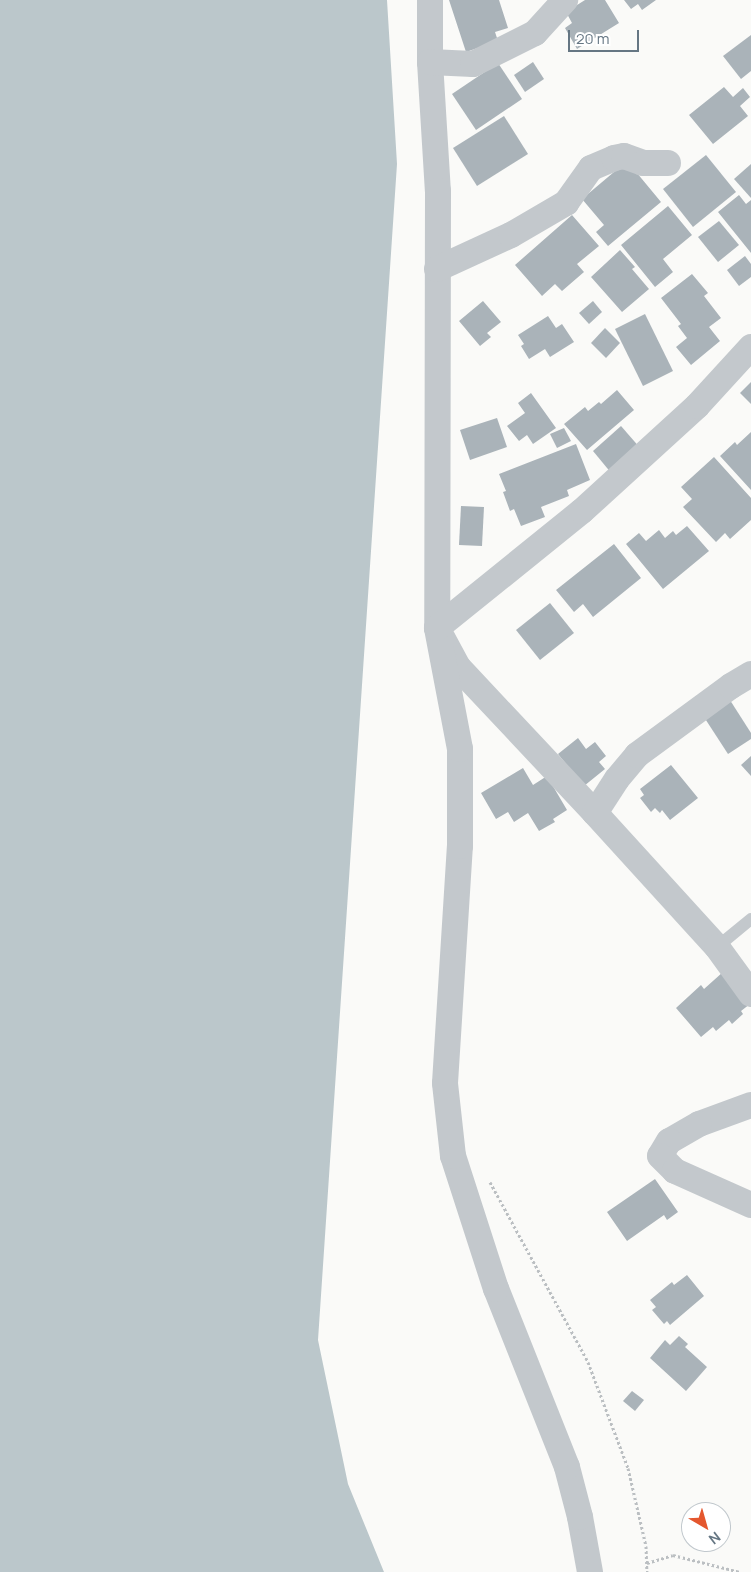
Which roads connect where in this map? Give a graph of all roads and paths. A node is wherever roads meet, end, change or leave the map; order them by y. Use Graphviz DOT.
graph roads {
  1 [pos="430,0"];
  2 [pos="565,0"];
  3 [pos="430,62"];
  4 [pos="668,163"];
  5 [pos="437,269"];
  6 [pos="751,347"];
  7 [pos="437,628"];
  8 [pos="751,674"];
  9 [pos="595,813"];
  10 [pos="751,919"];
  11 [pos="717,947"];
  12 [pos="751,994"];
  13 [pos="751,1104"];
  14 [pos="488,1179"];
  15 [pos="751,1205"];
  16 [pos="646,1563"];
  17 [pos="590,1572"];
  18 [pos="647,1572"];
  19 [pos="740,1572"];
  1 -- 3 [label="street"];
  2 -- 3 [label="street"];
  3 -- 5 [label="street"];
  4 -- 5 [label="street"];
  5 -- 7 [label="street"];
  6 -- 7 [label="street"];
  7 -- 9 [label="street"];
  7 -- 17 [label="street"];
  8 -- 9 [label="street"];
  9 -- 11 [label="street"];
  10 -- 11 [label="lane"];
  11 -- 12 [label="street"];
  13 -- 15 [label="street"];
  14 -- 16 [label="path"];
  16 -- 18 [label="path"];
  16 -- 19 [label="path"];
}
